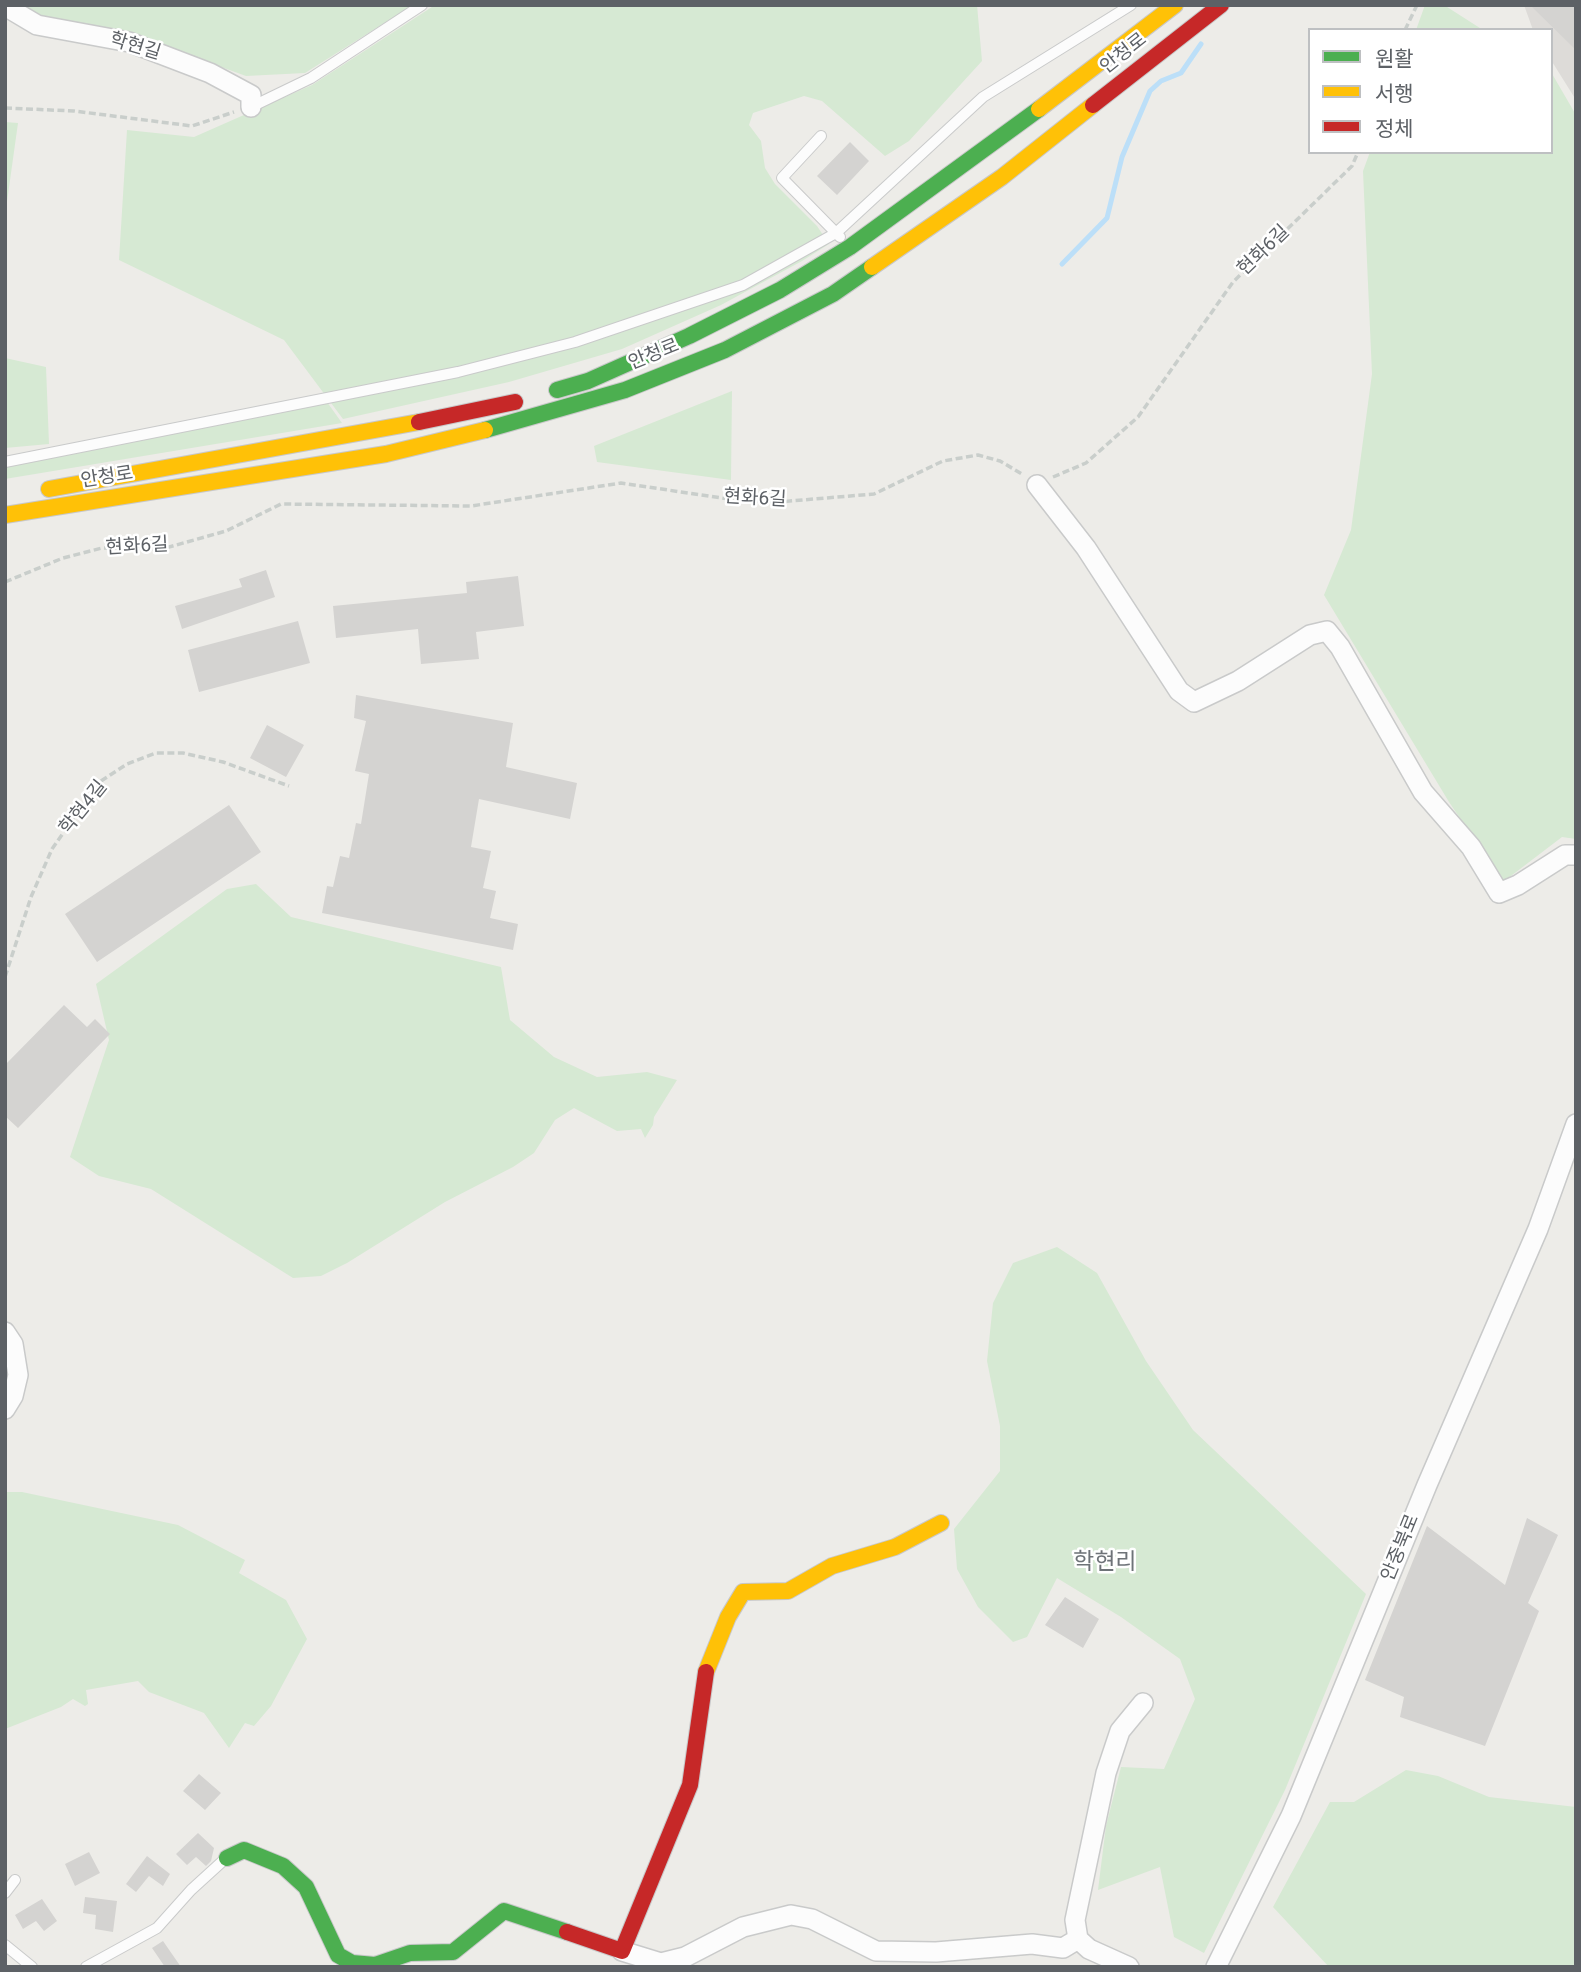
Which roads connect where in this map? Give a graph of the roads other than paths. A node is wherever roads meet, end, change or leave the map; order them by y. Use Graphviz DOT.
graph roads {
  1 [pos="422,5"];
  2 [pos="1131,5"];
  3 [pos="1175,5"];
  4 [pos="1221,5"];
  5 [pos="5,6"];
  6 [pos="251,107"];
  7 [pos="821,136"];
  8 [pos="836,233"];
  9 [pos="850,247"];
  10 [pos="5,462"];
  11 [pos="1037,485"];
  12 [pos="32,492"];
  13 [pos="5,515"];
  14 [pos="1576,855"];
  15 [pos="1576,1124"];
  16 [pos="5,1332"];
  17 [pos="5,1409"];
  18 [pos="941,1523"];
  19 [pos="1143,1703"];
  20 [pos="227,1858"];
  21 [pos="15,1880"];
  22 [pos="5,1893"];
  23 [pos="1078,1940"];
  24 [pos="5,1945"];
  25 [pos="622,1951"];
  26 [pos="32,1967"];
  27 [pos="86,1967"];
  28 [pos="1129,1967"];
  29 [pos="1216,1967"];
  1 -- 6 [label="lane"];
  2 -- 8 [label="lane"];
  3 -- 9 [label="street, 안청로"];
  4 -- 13 [label="street, 안청로"];
  5 -- 6 [label="street, 학현길"];
  7 -- 8 [label="lane"];
  8 -- 9 [label="lane"];
  8 -- 10 [label="lane"];
  9 -- 12 [label="street, 안청로"];
  11 -- 14 [label="street"];
  15 -- 29 [label="street, 안중북로"];
  16 -- 17 [label="street"];
  18 -- 25 [label="street"];
  19 -- 23 [label="street"];
  20 -- 25 [label="street"];
  20 -- 27 [label="lane"];
  21 -- 22 [label="lane"];
  23 -- 25 [label="street"];
  23 -- 28 [label="street"];
  24 -- 26 [label="lane"];
}
